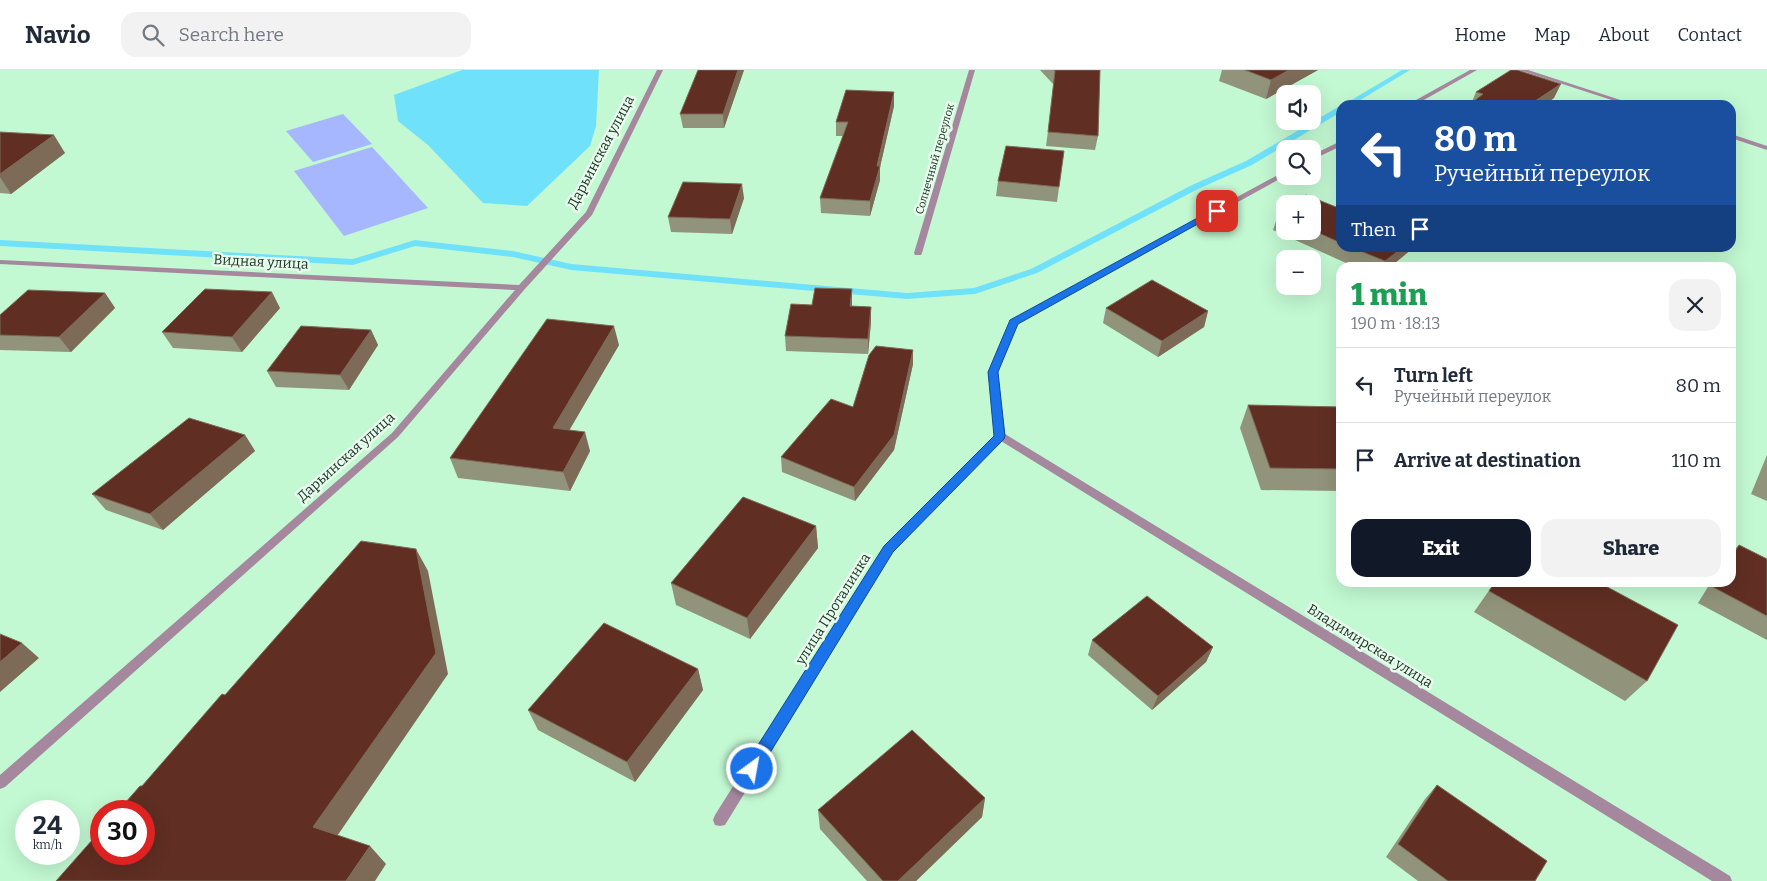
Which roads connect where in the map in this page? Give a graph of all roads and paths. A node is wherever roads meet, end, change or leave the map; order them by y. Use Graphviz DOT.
graph roads {
  1 [pos="660,70"];
  2 [pos="972,70"];
  3 [pos="1474,70"];
  4 [pos="1522,70"];
  5 [pos="1419,100"];
  6 [pos="1617,100"];
  7 [pos="1736,138"];
  8 [pos="1336,146"];
  9 [pos="1767,148"];
  10 [pos="1321,153"];
  11 [pos="1276,179"];
  12 [pos="918,254"];
  13 [pos="0,262"];
  14 [pos="521,288"];
  15 [pos="1000,436"];
  16 [pos="0,783"];
  17 [pos="720,820"];
  18 [pos="1725,881"];
  1 -- 14 [label="street, Дарьинская улица"];
  2 -- 12 [label="street, Солнечный переулок"];
  3 -- 5 [label="street"];
  4 -- 6 [label="street"];
  7 -- 9 [label="street"];
  8 -- 10 [label="street"];
  11 -- 15 [label="street"];
  13 -- 14 [label="street, Видная улица"];
  14 -- 16 [label="street, Дарьинская улица"];
  15 -- 17 [label="street, улица Проталинка"];
  15 -- 18 [label="street, Владимирская улица"];
}
